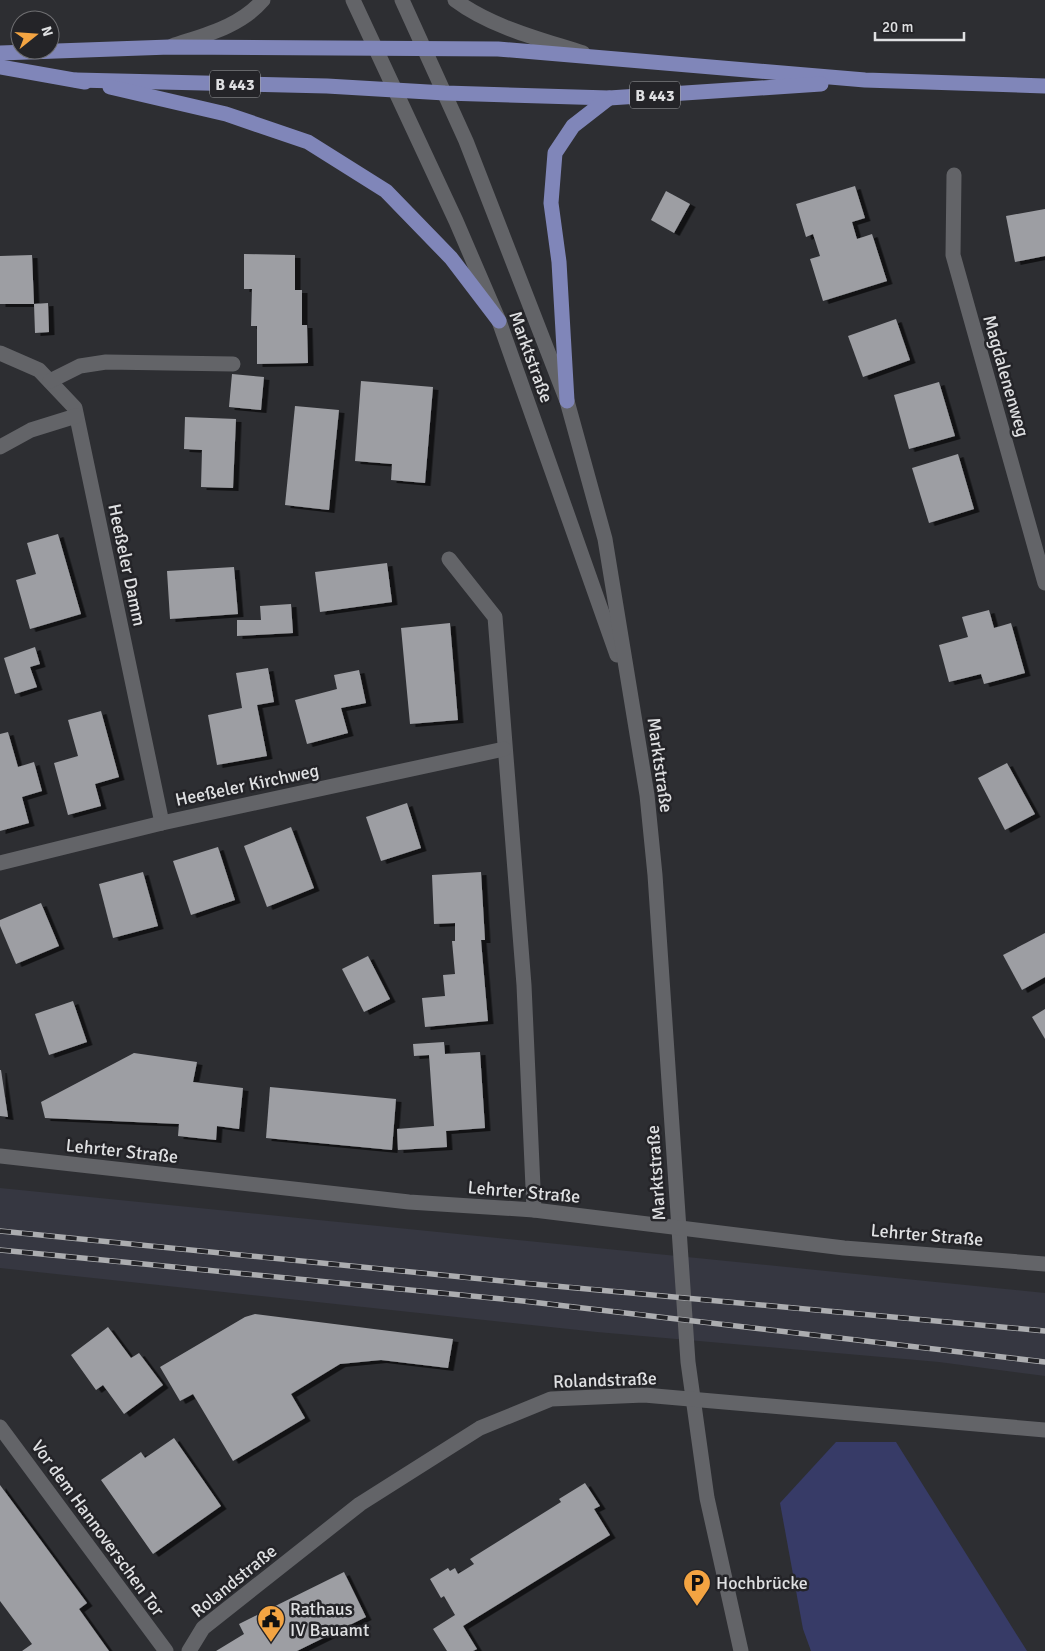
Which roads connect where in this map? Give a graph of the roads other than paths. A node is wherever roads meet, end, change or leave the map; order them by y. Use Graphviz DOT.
graph roads {
  1 [pos="263,0"];
  2 [pos="353,0"];
  3 [pos="402,0"];
  4 [pos="456,0"];
  5 [pos="170,47"];
  6 [pos="375,47"];
  7 [pos="425,48"];
  8 [pos="0,53"];
  9 [pos="589,55"];
  10 [pos="0,67"];
  11 [pos="76,80"];
  12 [pos="865,80"];
  13 [pos="1045,86"];
  14 [pos="394,89"];
  15 [pos="445,93"];
  16 [pos="609,98"];
  17 [pos="954,175"];
  18 [pos="499,321"];
  19 [pos="0,353"];
  20 [pos="233,364"];
  21 [pos="50,382"];
  22 [pos="567,401"];
  23 [pos="76,416"];
  24 [pos="0,447"];
  25 [pos="449,559"];
  26 [pos="1045,584"];
  27 [pos="630,689"];
  28 [pos="504,749"];
  29 [pos="162,822"];
  30 [pos="0,862"];
  31 [pos="0,1156"];
  32 [pos="534,1210"];
  33 [pos="1045,1264"];
  34 [pos="0,1426"];
  35 [pos="1045,1430"];
  36 [pos="166,1651"];
  37 [pos="189,1651"];
  38 [pos="741,1651"];
  1 -- 5 [label="street"];
  2 -- 6 [label="street, Marktstraße"];
  3 -- 7 [label="street, Marktstraße"];
  4 -- 9 [label="street"];
  5 -- 6 [label="main road, B 443"];
  5 -- 8 [label="main road, B 443"];
  6 -- 7 [label="main road, B 443"];
  6 -- 14 [label="street, Marktstraße"];
  7 -- 9 [label="main road, B 443"];
  7 -- 15 [label="street, Marktstraße"];
  9 -- 12 [label="main road, B 443"];
  10 -- 11 [label="main road, B 443"];
  11 -- 14 [label="main road, B 443"];
  11 -- 18 [label="main road"];
  12 -- 13 [label="main road, B 443"];
  12 -- 16 [label="main road, B 443"];
  14 -- 15 [label="main road, B 443"];
  14 -- 18 [label="street, Marktstraße"];
  15 -- 16 [label="main road, B 443"];
  15 -- 22 [label="street, Marktstraße"];
  16 -- 22 [label="main road"];
  17 -- 26 [label="street, Magdalenenweg"];
  18 -- 27 [label="street, Marktstraße"];
  19 -- 21 [label="street, Heeßeler Damm"];
  20 -- 21 [label="street"];
  21 -- 23 [label="street, Heeßeler Damm"];
  22 -- 27 [label="street, Marktstraße"];
  23 -- 24 [label="street"];
  23 -- 29 [label="street, Heeßeler Damm"];
  25 -- 28 [label="street"];
  27 -- 38 [label="street, Marktstraße"];
  28 -- 29 [label="street, Heeßeler Kirchweg"];
  28 -- 32 [label="street"];
  29 -- 30 [label="street, Heeßeler Kirchweg"];
  31 -- 32 [label="street, Lehrter Straße"];
  32 -- 33 [label="street, Lehrter Straße"];
  34 -- 36 [label="street, Vor dem Hannoverschen Tor"];
  35 -- 37 [label="street, Rolandstraße"];
}
